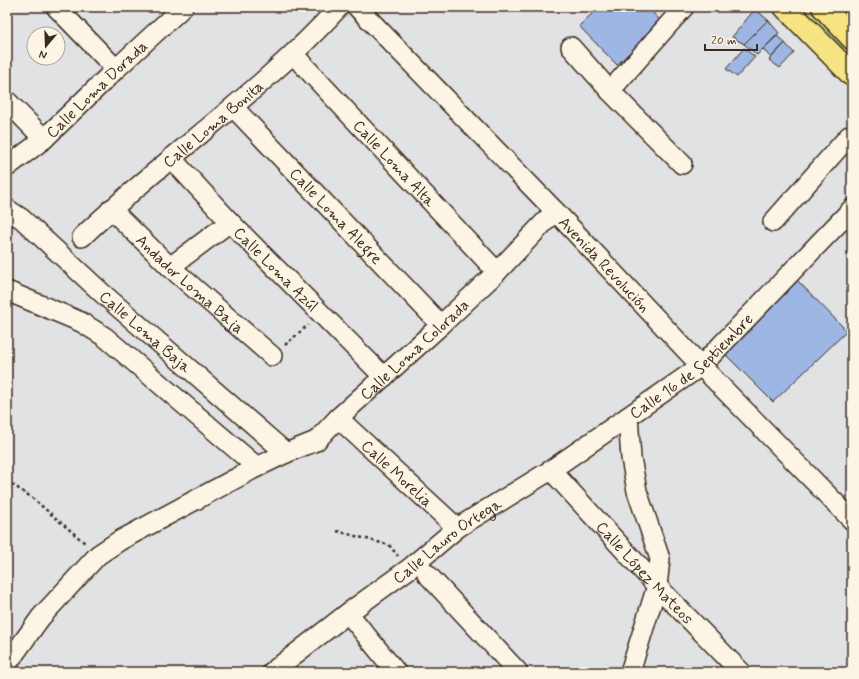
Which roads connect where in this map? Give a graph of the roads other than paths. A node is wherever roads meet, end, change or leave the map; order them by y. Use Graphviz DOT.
graph roads {
  1 [pos="56,7"];
  2 [pos="183,7"];
  3 [pos="339,7"];
  4 [pos="357,7"];
  5 [pos="684,7"];
  6 [pos="785,7"];
  7 [pos="823,7"];
  8 [pos="852,38"];
  9 [pos="571,47"];
  10 [pos="293,54"];
  11 [pos="116,69"];
  12 [pos="852,75"];
  13 [pos="610,91"];
  14 [pos="7,101"];
  15 [pos="233,107"];
  16 [pos="852,135"];
  17 [pos="44,139"];
  18 [pos="171,158"];
  19 [pos="682,164"];
  20 [pos="7,167"];
  21 [pos="7,209"];
  22 [pos="111,209"];
  23 [pos="852,209"];
  24 [pos="555,211"];
  25 [pos="230,222"];
  26 [pos="773,222"];
  27 [pos="82,237"];
  28 [pos="170,267"];
  29 [pos="497,272"];
  30 [pos="9,289"];
  31 [pos="441,325"];
  32 [pos="272,356"];
  33 [pos="701,366"];
  34 [pos="384,377"];
  35 [pos="628,416"];
  36 [pos="338,418"];
  37 [pos="286,453"];
  38 [pos="257,467"];
  39 [pos="551,470"];
  40 [pos="852,520"];
  41 [pos="457,528"];
  42 [pos="416,569"];
  43 [pos="657,586"];
  44 [pos="348,613"];
  45 [pos="7,664"];
  46 [pos="272,672"];
  47 [pos="396,672"];
  48 [pos="518,672"];
  49 [pos="630,672"];
  50 [pos="741,672"];
  1 -- 11 [label="street"];
  2 -- 11 [label="street, Calle Loma Dorada"];
  3 -- 10 [label="street, Calle Loma Bonita"];
  4 -- 24 [label="street, Avenida Revolución"];
  5 -- 13 [label="street"];
  6 -- 12 [label="main road"];
  7 -- 8 [label="main road"];
  9 -- 13 [label="street"];
  10 -- 15 [label="street, Calle Loma Bonita"];
  10 -- 29 [label="street, Calle Loma Alta"];
  11 -- 17 [label="street, Calle Loma Dorada"];
  13 -- 19 [label="street"];
  14 -- 17 [label="street"];
  15 -- 18 [label="street, Calle Loma Bonita"];
  15 -- 31 [label="street, Calle Loma Alegre"];
  16 -- 26 [label="street"];
  17 -- 20 [label="street, Calle Loma Dorada"];
  18 -- 22 [label="street, Calle Loma Bonita"];
  18 -- 25 [label="street, Calle Loma Azúl"];
  21 -- 37 [label="street, Calle Loma Baja"];
  22 -- 27 [label="street, Calle Loma Bonita"];
  22 -- 28 [label="street, Andador Loma Baja"];
  23 -- 33 [label="street, Calle 16 de Septiembre"];
  24 -- 29 [label="street, Calle Loma Colorada"];
  24 -- 33 [label="street, Avenida Revolución"];
  25 -- 28 [label="street"];
  25 -- 34 [label="street, Calle Loma Azúl"];
  28 -- 32 [label="street, Andador Loma Baja"];
  29 -- 31 [label="street, Calle Loma Colorada"];
  30 -- 38 [label="street"];
  31 -- 34 [label="street, Calle Loma Colorada"];
  33 -- 35 [label="street, Calle 16 de Septiembre"];
  33 -- 40 [label="street, Avenida Revolución"];
  34 -- 36 [label="street, Calle Loma Colorada"];
  35 -- 39 [label="street, Calle Lauro Ortega"];
  35 -- 43 [label="street, Calle 16 de Septiembre"];
  36 -- 37 [label="street, Calle Loma Colorada"];
  36 -- 41 [label="street, Calle Morelia"];
  37 -- 38 [label="street, Calle Loma Colorada"];
  38 -- 45 [label="street, Calle Loma Colorada"];
  39 -- 41 [label="street, Calle Lauro Ortega"];
  39 -- 43 [label="street, Calle López Mateos"];
  41 -- 42 [label="street, Calle Lauro Ortega"];
  42 -- 44 [label="street, Calle Lauro Ortega"];
  42 -- 48 [label="street"];
  43 -- 49 [label="street, Calle 16 de Septiembre"];
  43 -- 50 [label="street, Calle López Mateos"];
  44 -- 46 [label="street, Calle Lauro Ortega"];
  44 -- 47 [label="street"];
}
